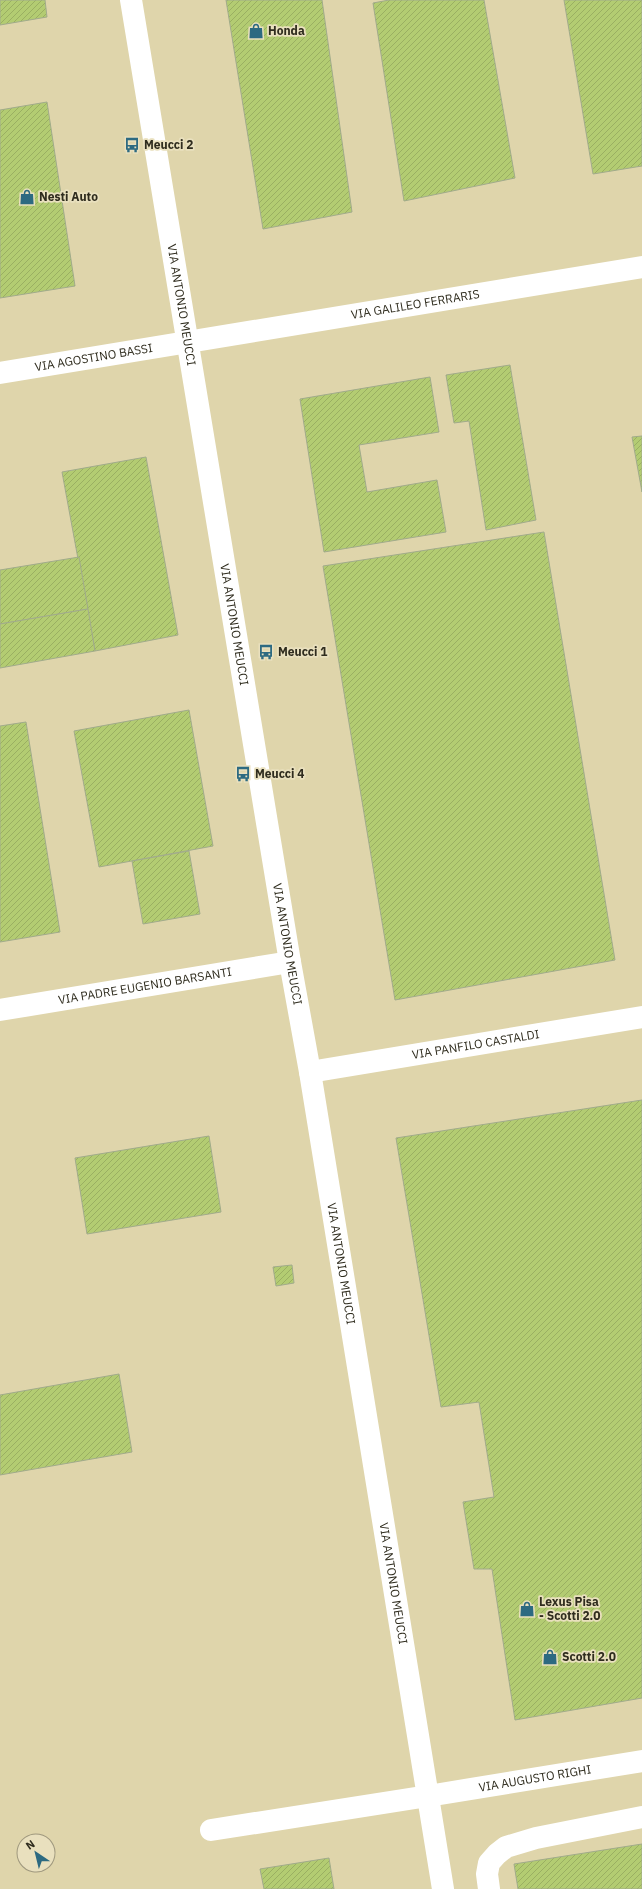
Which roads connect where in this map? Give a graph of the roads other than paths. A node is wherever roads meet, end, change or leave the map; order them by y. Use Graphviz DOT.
graph roads {
  1 [pos="132,0"];
  2 [pos="642,267"];
  3 [pos="188,342"];
  4 [pos="0,373"];
  5 [pos="290,962"];
  6 [pos="0,1010"];
  7 [pos="642,1017"];
  8 [pos="310,1072"];
  9 [pos="642,1761"];
  10 [pos="428,1796"];
  11 [pos="642,1817"];
  12 [pos="211,1830"];
  13 [pos="443,1889"];
  14 [pos="489,1889"];
  1 -- 3 [label="street, VIA ANTONIO MEUCCI"];
  2 -- 3 [label="street, VIA GALILEO FERRARIS"];
  3 -- 4 [label="street, VIA AGOSTINO BASSI"];
  3 -- 5 [label="street, VIA ANTONIO MEUCCI"];
  5 -- 6 [label="street, VIA PADRE EUGENIO BARSANTI"];
  5 -- 8 [label="street, VIA ANTONIO MEUCCI"];
  7 -- 8 [label="street, VIA PANFILO CASTALDI"];
  8 -- 10 [label="street, VIA ANTONIO MEUCCI"];
  9 -- 10 [label="street, VIA AUGUSTO RIGHI"];
  10 -- 12 [label="street, VIA AUGUSTO RIGHI"];
  10 -- 13 [label="street, VIA ANTONIO MEUCCI"];
  11 -- 14 [label="street"];
}
